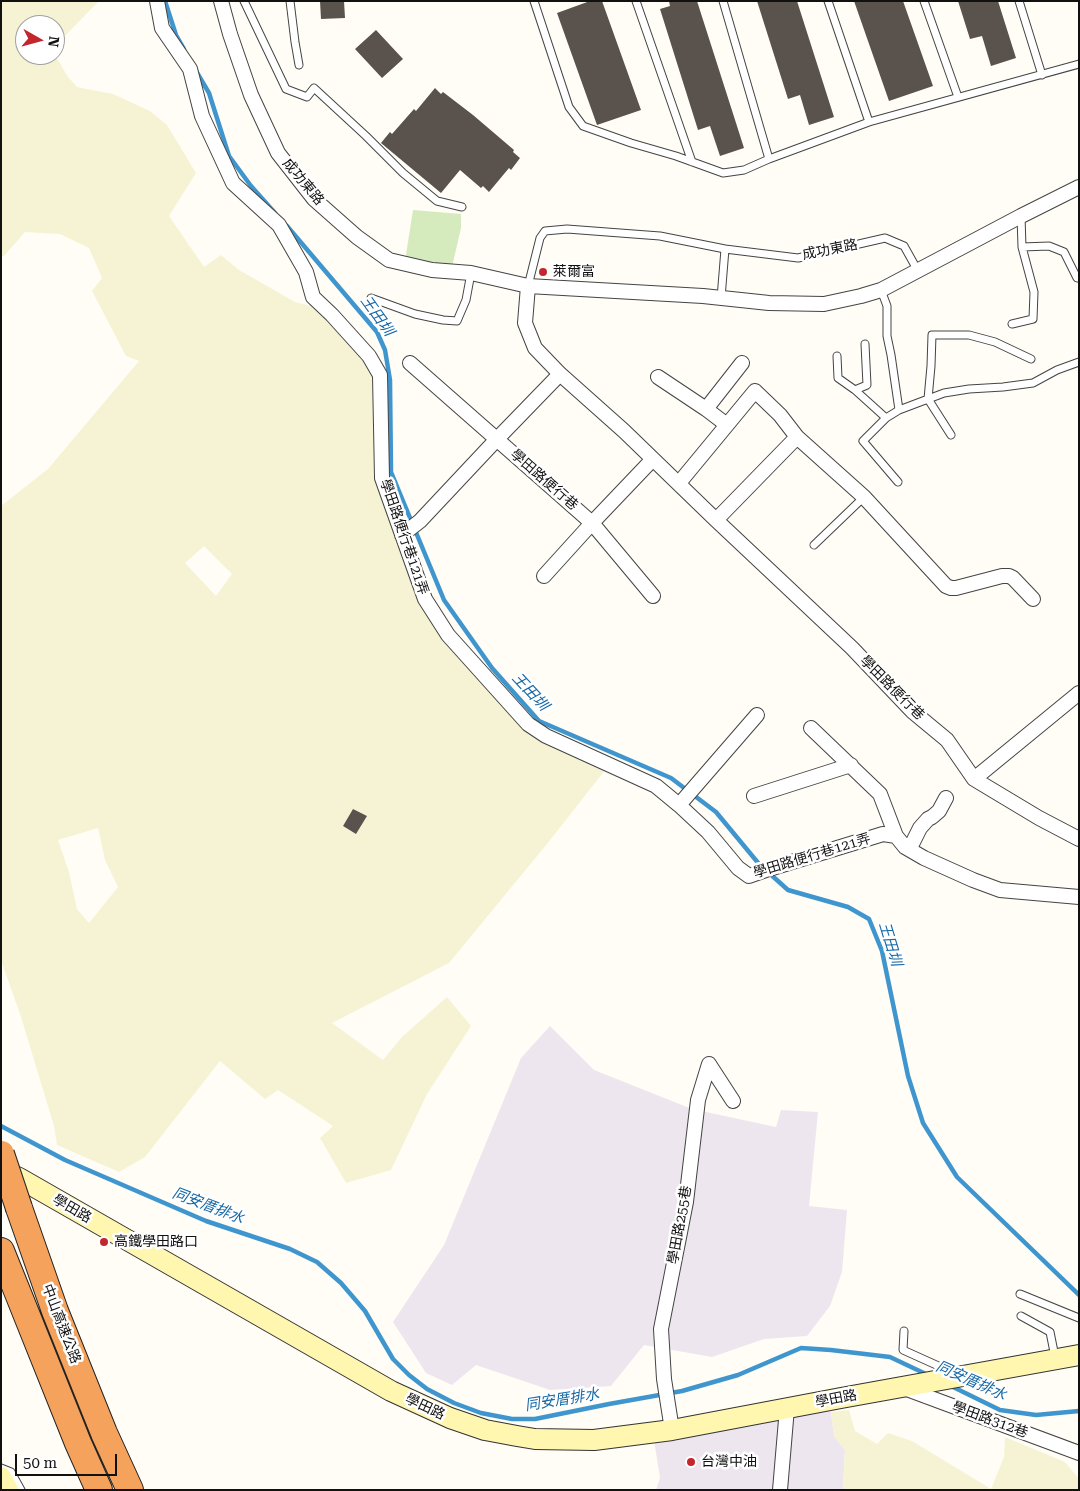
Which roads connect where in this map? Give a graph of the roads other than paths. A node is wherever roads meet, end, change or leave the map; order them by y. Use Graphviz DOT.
graph roads {
  1 [pos="157,1"];
  2 [pos="221,1"];
  3 [pos="244,1"];
  4 [pos="290,1"];
  5 [pos="534,1"];
  6 [pos="636,1"];
  7 [pos="724,1"];
  8 [pos="828,1"];
  9 [pos="924,1"];
  10 [pos="1019,1"];
  11 [pos="1079,64"];
  12 [pos="299,65"];
  13 [pos="1042,75"];
  14 [pos="958,97"];
  15 [pos="869,122"];
  16 [pos="769,159"];
  17 [pos="692,162"];
  18 [pos="1079,187"];
  19 [pos="462,207"];
  20 [pos="1021,216"];
  21 [pos="1022,247"];
  22 [pos="725,249"];
  23 [pos="918,271"];
  24 [pos="471,273"];
  25 [pos="1079,278"];
  26 [pos="528,286"];
  27 [pos="880,290"];
  28 [pos="371,298"];
  29 [pos="721,298"];
  30 [pos="1012,324"];
  31 [pos="865,344"];
  32 [pos="837,356"];
  33 [pos="1031,360"];
  34 [pos="742,362"];
  35 [pos="1079,362"];
  36 [pos="410,363"];
  37 [pos="560,374"];
  38 [pos="658,377"];
  39 [pos="855,390"];
  40 [pos="928,399"];
  41 [pos="706,409"];
  42 [pos="898,410"];
  43 [pos="886,418"];
  44 [pos="726,425"];
  45 [pos="951,435"];
  46 [pos="797,436"];
  47 [pos="496,439"];
  48 [pos="653,459"];
  49 [pos="898,482"];
  50 [pos="679,483"];
  51 [pos="864,497"];
  52 [pos="716,520"];
  53 [pos="592,523"];
  54 [pos="402,535"];
  55 [pos="814,545"];
  56 [pos="544,576"];
  57 [pos="653,596"];
  58 [pos="1033,599"];
  59 [pos="1079,693"];
  60 [pos="757,715"];
  61 [pos="811,728"];
  62 [pos="850,765"];
  63 [pos="974,779"];
  64 [pos="754,796"];
  65 [pos="946,798"];
  66 [pos="679,804"];
  67 [pos="896,836"];
  68 [pos="1079,839"];
  69 [pos="905,847"];
  70 [pos="1079,897"];
  71 [pos="732,1101"];
  72 [pos="1,1154"];
  73 [pos="1,1170"];
  74 [pos="1,1251"];
  75 [pos="1020,1294"];
  76 [pos="1020,1316"];
  77 [pos="1079,1318"];
  78 [pos="904,1331"];
  79 [pos="1079,1355"];
  80 [pos="1056,1359"];
  81 [pos="961,1376"];
  82 [pos="900,1387"];
  83 [pos="787,1408"];
  84 [pos="670,1421"];
  85 [pos="1079,1453"];
  86 [pos="1,1468"];
  87 [pos="1,1478"];
  88 [pos="8,1490"];
  89 [pos="21,1490"];
  90 [pos="100,1490"];
  91 [pos="130,1490"];
  92 [pos="780,1490"];
  1 -- 54 [label="street, 學田路便行巷121弄"];
  2 -- 24 [label="street, 成功東路"];
  3 -- 19 [label="lane"];
  4 -- 12 [label="lane"];
  5 -- 17 [label="lane"];
  6 -- 17 [label="lane"];
  7 -- 16 [label="lane"];
  8 -- 15 [label="lane"];
  9 -- 14 [label="lane"];
  10 -- 13 [label="lane"];
  11 -- 13 [label="lane"];
  13 -- 14 [label="lane"];
  14 -- 15 [label="lane"];
  15 -- 16 [label="lane"];
  16 -- 17 [label="lane"];
  18 -- 20 [label="street, 成功東路"];
  20 -- 21 [label="lane"];
  20 -- 23 [label="street, 成功東路"];
  21 -- 25 [label="lane"];
  21 -- 30 [label="lane"];
  22 -- 23 [label="lane, 成功東路"];
  22 -- 26 [label="lane, 成功東路"];
  22 -- 29 [label="lane"];
  23 -- 27 [label="street, 成功東路"];
  24 -- 26 [label="street, 成功東路"];
  24 -- 28 [label="lane"];
  26 -- 29 [label="street, 成功東路"];
  26 -- 37 [label="street, 學田路便行巷"];
  27 -- 29 [label="street, 成功東路"];
  27 -- 42 [label="lane"];
  31 -- 39 [label="lane"];
  32 -- 39 [label="lane"];
  33 -- 40 [label="lane"];
  34 -- 41 [label="street"];
  35 -- 40 [label="lane"];
  36 -- 47 [label="street, 學田路便行巷"];
  37 -- 47 [label="street, 學田路便行巷"];
  37 -- 48 [label="street, 學田路便行巷"];
  38 -- 41 [label="street"];
  39 -- 43 [label="lane"];
  40 -- 42 [label="lane"];
  40 -- 45 [label="lane"];
  41 -- 44 [label="street"];
  42 -- 43 [label="lane"];
  43 -- 49 [label="lane"];
  44 -- 46 [label="street"];
  44 -- 50 [label="street"];
  46 -- 51 [label="street"];
  46 -- 52 [label="street"];
  47 -- 53 [label="street, 學田路便行巷"];
  47 -- 54 [label="street, 學田路便行巷"];
  48 -- 50 [label="street, 學田路便行巷"];
  48 -- 53 [label="street"];
  50 -- 52 [label="street, 學田路便行巷"];
  51 -- 55 [label="lane"];
  51 -- 58 [label="street"];
  52 -- 63 [label="street, 學田路便行巷"];
  53 -- 56 [label="street"];
  53 -- 57 [label="street, 學田路便行巷"];
  54 -- 66 [label="street, 學田路便行巷121弄"];
  59 -- 63 [label="street"];
  60 -- 66 [label="street"];
  61 -- 62 [label="street"];
  62 -- 64 [label="street"];
  62 -- 67 [label="street"];
  63 -- 68 [label="street, 學田路便行巷"];
  65 -- 69 [label="street"];
  66 -- 67 [label="street, 學田路便行巷121弄"];
  67 -- 69 [label="street"];
  69 -- 70 [label="street"];
  71 -- 84 [label="street, 學田路255巷"];
  72 -- 91 [label="highway, 中山高速公路, bridge"];
  73 -- 84 [label="main road, 學田路"];
  74 -- 90 [label="highway, 中山高速公路"];
  75 -- 77 [label="lane"];
  76 -- 80 [label="lane"];
  78 -- 81 [label="lane"];
  79 -- 80 [label="main road"];
  80 -- 81 [label="main road"];
  81 -- 82 [label="main road, 學田路"];
  82 -- 83 [label="main road, 學田路"];
  82 -- 85 [label="street, 學田路312巷"];
  83 -- 84 [label="main road, 學田路"];
  83 -- 92 [label="street"];
  86 -- 89 [label="lane"];
  87 -- 88 [label="main road"];
}
